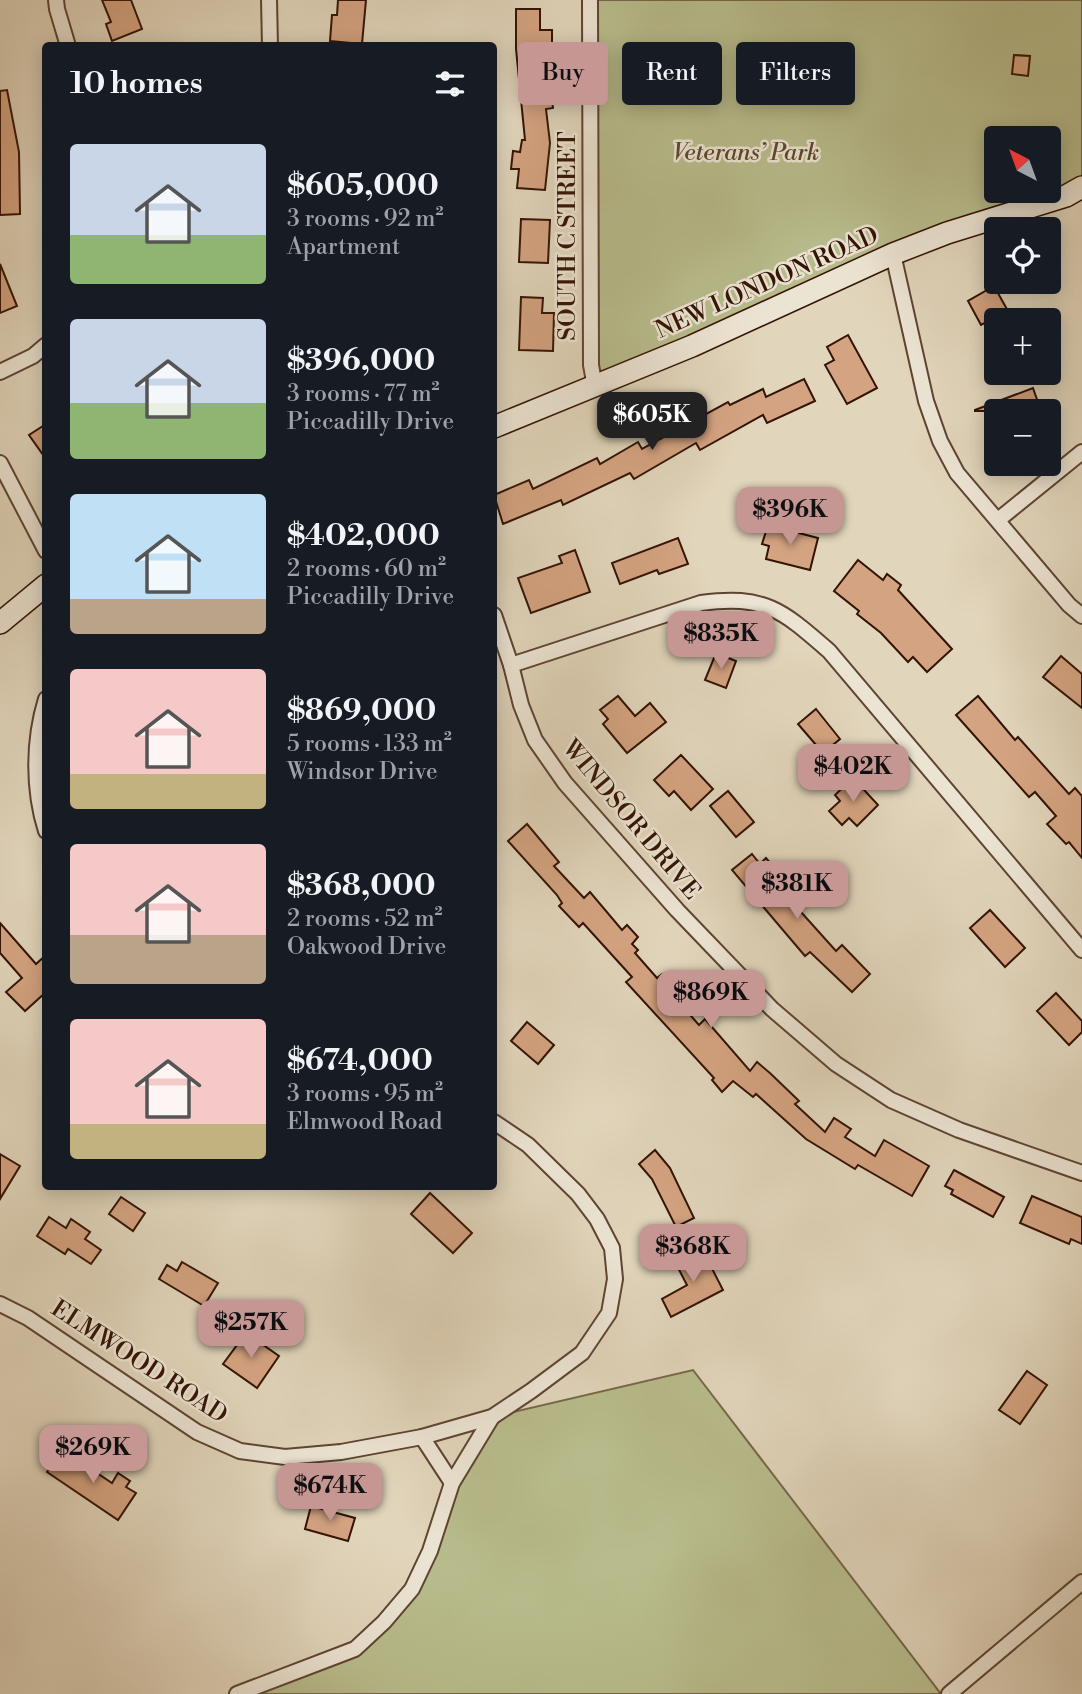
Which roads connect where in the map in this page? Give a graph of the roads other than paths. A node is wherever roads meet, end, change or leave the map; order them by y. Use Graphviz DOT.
graph roads {
  1 [pos="56,0"];
  2 [pos="270,0"];
  3 [pos="590,0"];
  4 [pos="67,42"];
  5 [pos="270,42"];
  6 [pos="1077,193"];
  7 [pos="894,254"];
  8 [pos="42,348"];
  9 [pos="0,372"];
  10 [pos="595,387"];
  11 [pos="497,426"];
  12 [pos="1082,452"];
  13 [pos="0,463"];
  14 [pos="998,520"];
  15 [pos="42,543"];
  16 [pos="42,588"];
  17 [pos="1082,616"];
  18 [pos="0,623"];
  19 [pos="497,624"];
  20 [pos="511,665"];
  21 [pos="42,721"];
  22 [pos="42,819"];
  23 [pos="1082,950"];
  24 [pos="497,1124"];
  25 [pos="1082,1174"];
  26 [pos="0,1304"];
  27 [pos="492,1417"];
  28 [pos="422,1437"];
  29 [pos="452,1483"];
  30 [pos="1082,1582"];
  31 [pos="237,1694"];
  32 [pos="949,1694"];
  1 -- 4 [label="street"];
  2 -- 5 [label="street"];
  3 -- 10 [label="street, SOUTH C STREET"];
  6 -- 7 [label="street, NEW LONDON ROAD"];
  7 -- 10 [label="street, NEW LONDON ROAD"];
  7 -- 14 [label="street"];
  8 -- 9 [label="street"];
  10 -- 11 [label="street, NEW LONDON ROAD"];
  12 -- 14 [label="street"];
  13 -- 15 [label="street"];
  14 -- 17 [label="street"];
  16 -- 18 [label="street"];
  19 -- 20 [label="street, WINDSOR DRIVE"];
  20 -- 23 [label="street"];
  20 -- 25 [label="street, WINDSOR DRIVE"];
  21 -- 22 [label="street"];
  24 -- 27 [label="street"];
  26 -- 28 [label="street, ELMWOOD ROAD"];
  27 -- 28 [label="street, ELMWOOD ROAD"];
  27 -- 29 [label="street"];
  28 -- 29 [label="street"];
  29 -- 31 [label="street"];
  30 -- 32 [label="street"];
}
